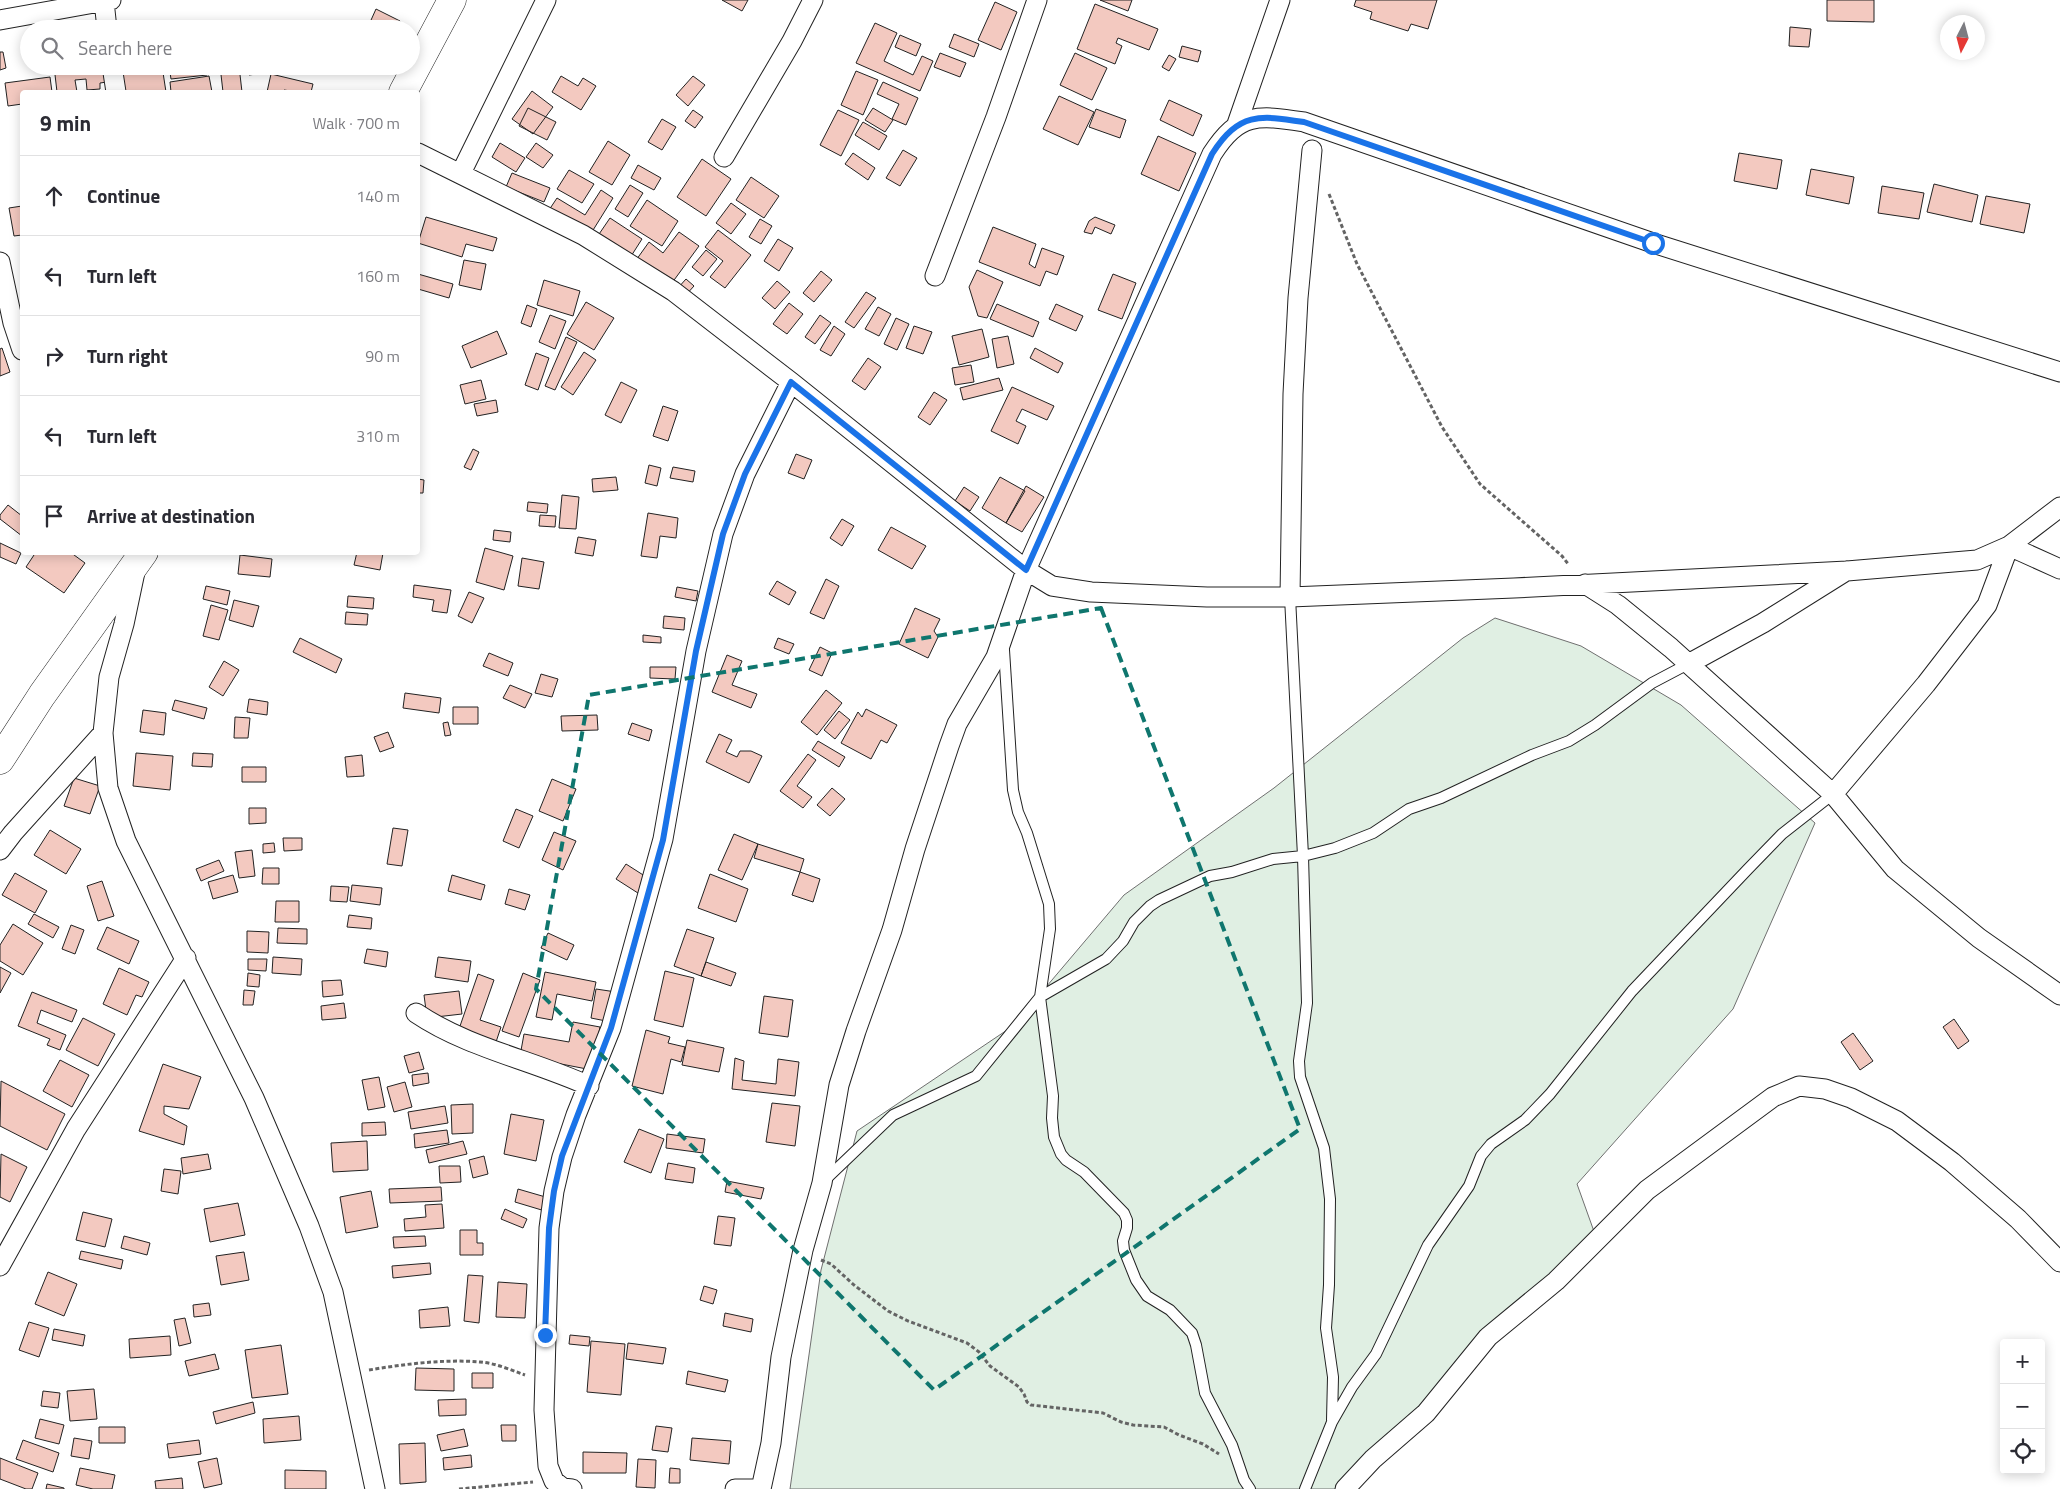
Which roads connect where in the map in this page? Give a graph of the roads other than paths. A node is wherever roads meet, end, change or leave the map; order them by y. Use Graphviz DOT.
graph roads {
  1 [pos="452,0"];
  2 [pos="546,0"];
  3 [pos="813,0"];
  4 [pos="1038,0"];
  5 [pos="1280,0"];
  6 [pos="107,1"];
  7 [pos="0,20"];
  8 [pos="107,20"];
  9 [pos="420,60"];
  10 [pos="113,75"];
  11 [pos="412,75"];
  12 [pos="116,90"];
  13 [pos="404,90"];
  14 [pos="1237,124"];
  15 [pos="1312,150"];
  16 [pos="420,154"];
  17 [pos="724,157"];
  18 [pos="461,174"];
  19 [pos="0,262"];
  20 [pos="935,276"];
  21 [pos="20,344"];
  22 [pos="2060,372"];
  23 [pos="791,382"];
  24 [pos="2060,507"];
  25 [pos="2009,546"];
  26 [pos="140,558"];
  27 [pos="2060,568"];
  28 [pos="1026,570"];
  29 [pos="1847,571"];
  30 [pos="1585,584"];
  31 [pos="1290,597"];
  32 [pos="1003,639"];
  33 [pos="1690,664"];
  34 [pos="103,733"];
  35 [pos="0,760"];
  36 [pos="1832,794"];
  37 [pos="0,850"];
  38 [pos="1303,856"];
  39 [pos="186,958"];
  40 [pos="2060,995"];
  41 [pos="1040,997"];
  42 [pos="416,1013"];
  43 [pos="589,1086"];
  44 [pos="822,1183"];
  45 [pos="2060,1262"];
  46 [pos="0,1266"];
  47 [pos="1332,1422"];
  48 [pos="375,1489"];
  49 [pos="572,1489"];
  50 [pos="736,1489"];
  51 [pos="761,1489"];
  52 [pos="1250,1489"];
  53 [pos="1306,1489"];
  54 [pos="1345,1489"];
  1 -- 9 [label="main road"];
  2 -- 18 [label="street"];
  3 -- 17 [label="street"];
  4 -- 20 [label="street"];
  5 -- 14 [label="street"];
  6 -- 7 [label="street"];
  6 -- 8 [label="street"];
  10 -- 12 [label="street"];
  11 -- 13 [label="main road"];
  14 -- 22 [label="street"];
  14 -- 28 [label="street"];
  15 -- 31 [label="street"];
  16 -- 18 [label="street"];
  18 -- 23 [label="street"];
  19 -- 21 [label="street"];
  23 -- 28 [label="street"];
  23 -- 43 [label="street"];
  24 -- 25 [label="street"];
  25 -- 27 [label="street"];
  25 -- 29 [label="street"];
  25 -- 36 [label="street"];
  26 -- 34 [label="street"];
  26 -- 35 [label="main road"];
  28 -- 31 [label="street"];
  28 -- 32 [label="street"];
  29 -- 30 [label="street"];
  29 -- 33 [label="street"];
  30 -- 31 [label="street"];
  30 -- 33 [label="street"];
  31 -- 38 [label="lane"];
  32 -- 41 [label="lane"];
  32 -- 44 [label="street"];
  33 -- 36 [label="street"];
  33 -- 38 [label="lane"];
  34 -- 37 [label="street"];
  34 -- 39 [label="street"];
  36 -- 40 [label="street"];
  36 -- 47 [label="lane"];
  38 -- 41 [label="lane"];
  38 -- 47 [label="lane"];
  39 -- 46 [label="street"];
  39 -- 48 [label="street"];
  41 -- 44 [label="lane"];
  41 -- 52 [label="lane"];
  42 -- 43 [label="street"];
  43 -- 49 [label="street"];
  44 -- 51 [label="street"];
  45 -- 54 [label="street"];
  47 -- 53 [label="lane"];
  50 -- 51 [label="street"];
}
